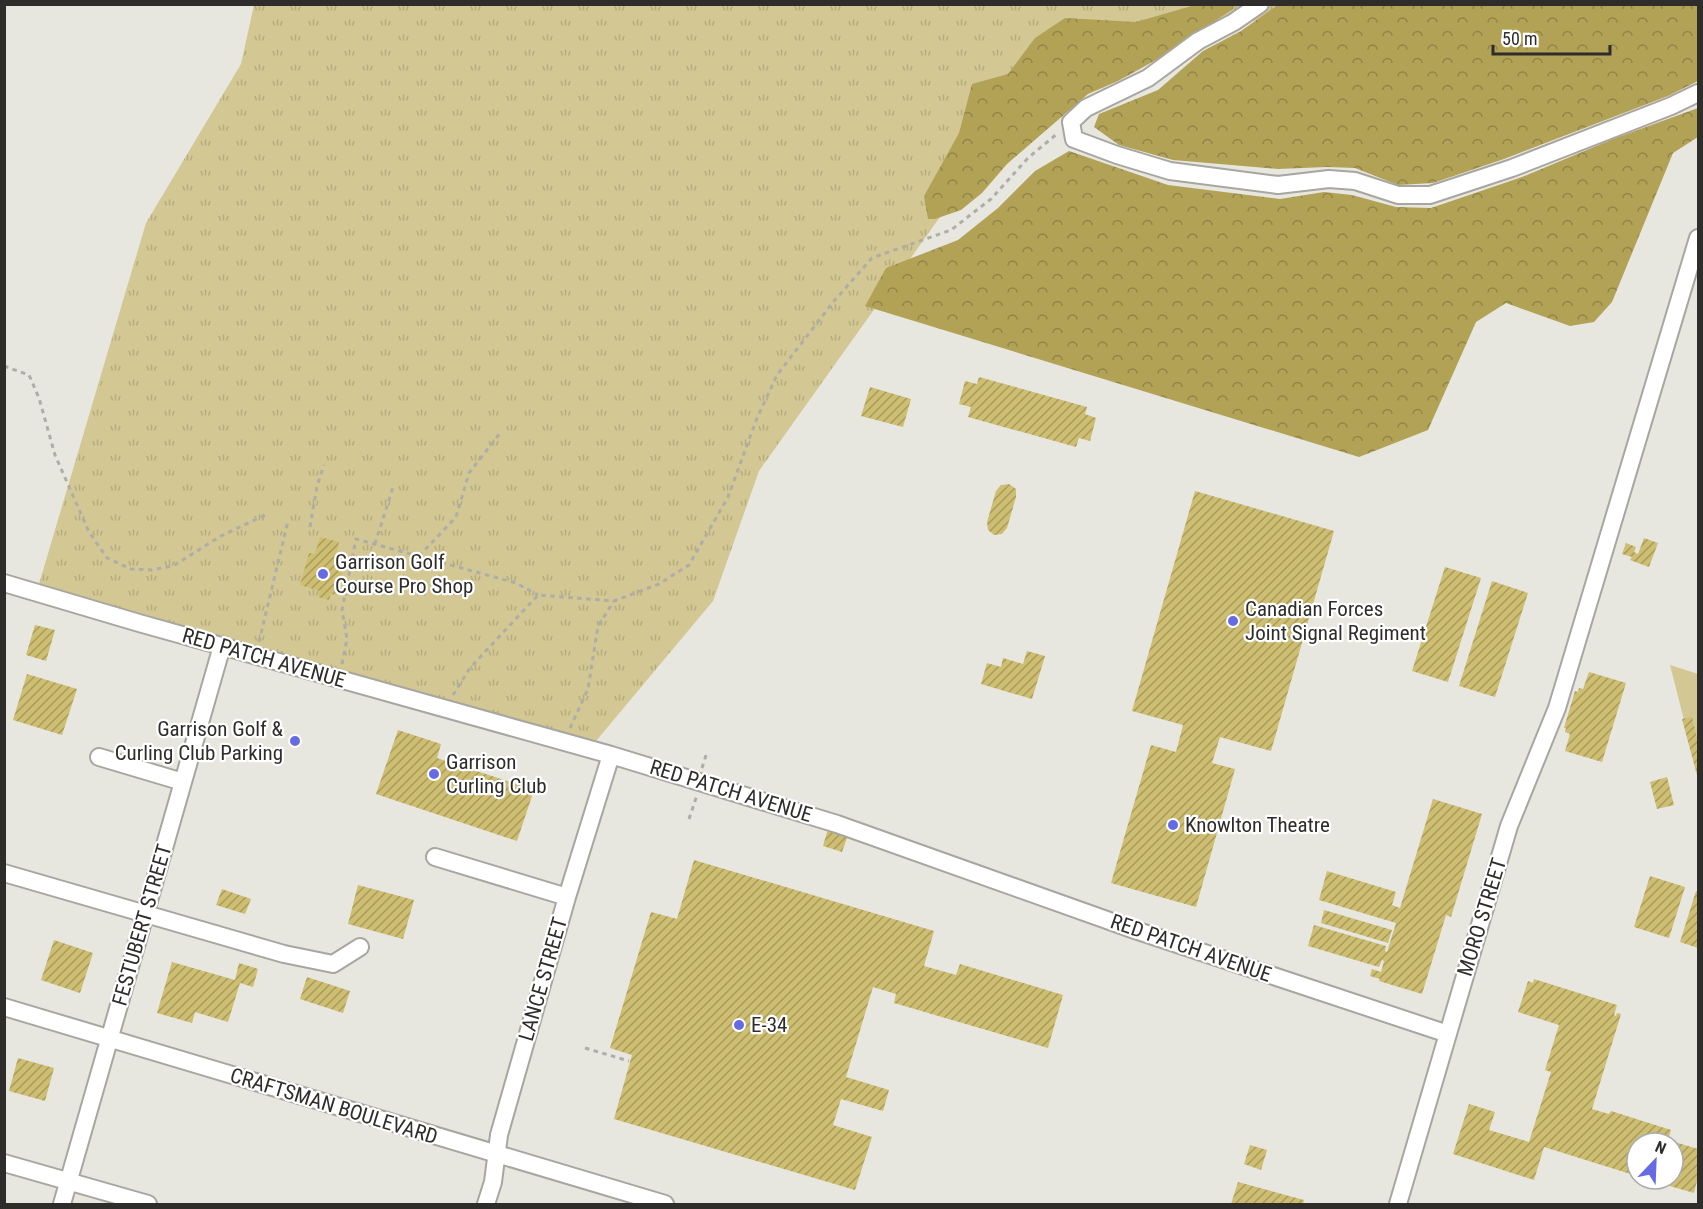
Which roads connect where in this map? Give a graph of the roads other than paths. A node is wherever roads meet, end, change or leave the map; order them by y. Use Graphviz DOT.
graph roads {
  1 [pos="1260,4"];
  2 [pos="1698,93"];
  3 [pos="1698,238"];
  4 [pos="4,583"];
  5 [pos="222,646"];
  6 [pos="611,755"];
  7 [pos="99,757"];
  8 [pos="183,782"];
  9 [pos="435,857"];
  10 [pos="4,873"];
  11 [pos="567,897"];
  12 [pos="145,914"];
  13 [pos="360,947"];
  14 [pos="4,1007"];
  15 [pos="1448,1034"];
  16 [pos="110,1038"];
  17 [pos="496,1155"];
  18 [pos="4,1163"];
  19 [pos="69,1182"];
  20 [pos="62,1204"];
  21 [pos="148,1204"];
  22 [pos="486,1204"];
  23 [pos="665,1204"];
  24 [pos="1398,1204"];
  1 -- 2 [label="street"];
  3 -- 15 [label="street, MORO STREET"];
  4 -- 5 [label="street, RED PATCH AVENUE"];
  5 -- 6 [label="street, RED PATCH AVENUE"];
  5 -- 8 [label="street, FESTUBERT STREET"];
  6 -- 11 [label="street, LANCE STREET"];
  6 -- 15 [label="street, RED PATCH AVENUE"];
  7 -- 8 [label="street"];
  8 -- 12 [label="street, FESTUBERT STREET"];
  9 -- 11 [label="street"];
  10 -- 12 [label="street"];
  11 -- 17 [label="street, LANCE STREET"];
  12 -- 13 [label="street"];
  12 -- 16 [label="street, FESTUBERT STREET"];
  14 -- 16 [label="street, CRAFTSMAN BOULEVARD"];
  15 -- 24 [label="street, MORO STREET"];
  16 -- 17 [label="street, CRAFTSMAN BOULEVARD"];
  16 -- 19 [label="street, FESTUBERT STREET"];
  17 -- 22 [label="street, LANCE STREET"];
  17 -- 23 [label="street, CRAFTSMAN BOULEVARD"];
  18 -- 19 [label="street"];
  19 -- 20 [label="street, FESTUBERT STREET"];
  19 -- 21 [label="street"];
}
